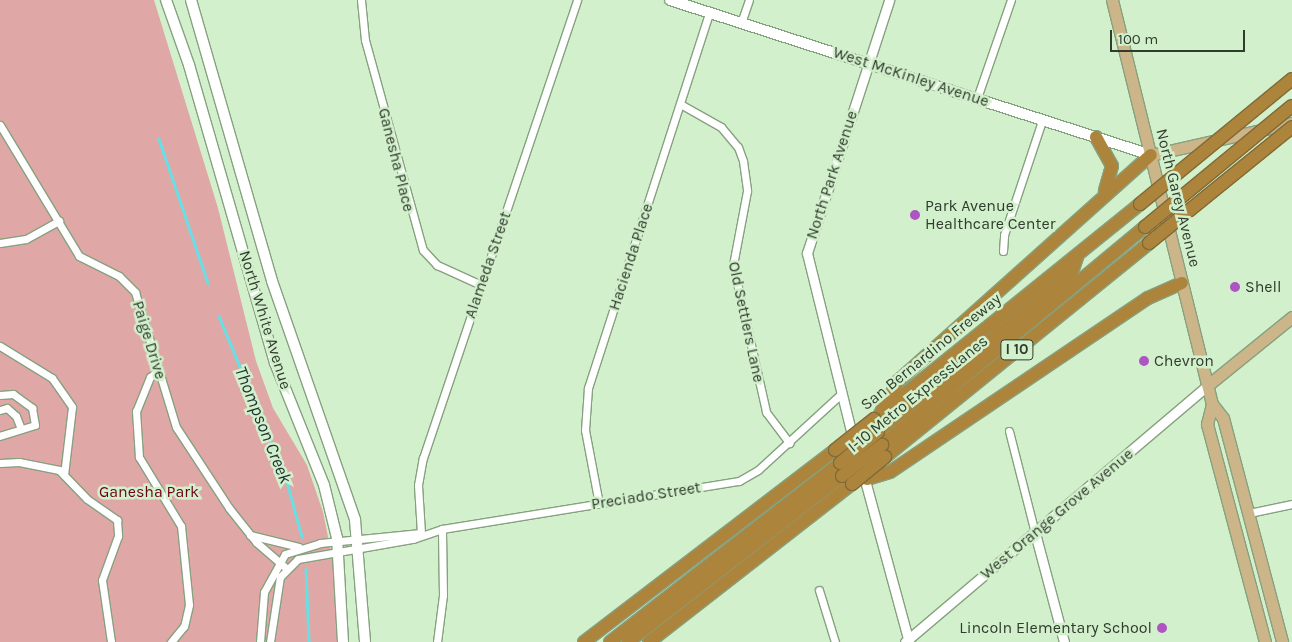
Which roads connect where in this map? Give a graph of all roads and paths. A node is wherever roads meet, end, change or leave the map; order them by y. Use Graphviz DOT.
graph roads {
  1 [pos="166,0"];
  2 [pos="191,0"];
  3 [pos="361,0"];
  4 [pos="577,0"];
  5 [pos="670,0"];
  6 [pos="749,0"];
  7 [pos="889,0"];
  8 [pos="1011,0"];
  9 [pos="1112,0"];
  10 [pos="709,14"];
  11 [pos="741,23"];
  12 [pos="868,63"];
  13 [pos="1292,79"];
  14 [pos="976,98"];
  15 [pos="682,105"];
  16 [pos="1292,106"];
  17 [pos="1042,121"];
  18 [pos="1292,123"];
  19 [pos="0,125"];
  20 [pos="1292,127"];
  21 [pos="1096,137"];
  22 [pos="1151,155"];
  23 [pos="1102,195"];
  24 [pos="59,221"];
  25 [pos="0,243"];
  26 [pos="1003,251"];
  27 [pos="1078,255"];
  28 [pos="1182,283"];
  29 [pos="482,285"];
  30 [pos="1292,317"];
  31 [pos="0,346"];
  32 [pos="159,370"];
  33 [pos="1208,385"];
  34 [pos="841,394"];
  35 [pos="0,395"];
  36 [pos="1212,404"];
  37 [pos="0,410"];
  38 [pos="877,416"];
  39 [pos="21,429"];
  40 [pos="1009,431"];
  41 [pos="0,436"];
  42 [pos="789,444"];
  43 [pos="884,451"];
  44 [pos="0,463"];
  45 [pos="64,475"];
  46 [pos="845,478"];
  47 [pos="599,504"];
  48 [pos="1292,504"];
  49 [pos="1248,513"];
  50 [pos="442,529"];
  51 [pos="1035,532"];
  52 [pos="421,533"];
  53 [pos="250,535"];
  54 [pos="357,538"];
  55 [pos="337,541"];
  56 [pos="302,547"];
  57 [pos="358,549"];
  58 [pos="338,552"];
  59 [pos="278,561"];
  60 [pos="286,568"];
  61 [pos="819,590"];
  62 [pos="907,641"];
  63 [pos="112,642"];
  64 [pos="171,642"];
  65 [pos="260,642"];
  66 [pos="270,642"];
  67 [pos="343,642"];
  68 [pos="365,642"];
  69 [pos="437,642"];
  70 [pos="584,642"];
  71 [pos="610,642"];
  72 [pos="628,642"];
  73 [pos="649,642"];
  74 [pos="835,642"];
  75 [pos="1064,642"];
  76 [pos="1265,642"];
  77 [pos="1282,642"];
  1 -- 55 [label="main road, North White Avenue"];
  2 -- 54 [label="main road, North White Avenue"];
  3 -- 29 [label="street, Ganesha Place"];
  4 -- 29 [label="street, Alameda Street"];
  5 -- 10 [label="main road, West McKinley Avenue"];
  6 -- 11 [label="street"];
  7 -- 12 [label="street, North Park Avenue"];
  8 -- 14 [label="street"];
  9 -- 22 [label="main road, North Garey Avenue"];
  10 -- 11 [label="main road, West McKinley Avenue"];
  10 -- 15 [label="street, Hacienda Place"];
  11 -- 12 [label="main road, West McKinley Avenue"];
  12 -- 14 [label="main road, West McKinley Avenue"];
  12 -- 34 [label="street, North Park Avenue"];
  13 -- 27 [label="highway, San Bernardino Freeway / I 10, bridge"];
  14 -- 17 [label="main road, West McKinley Avenue"];
  15 -- 42 [label="street, Old Settlers Lane"];
  15 -- 47 [label="street, Hacienda Place"];
  16 -- 43 [label="highway, I-10 Metro ExpressLanes, bridge"];
  17 -- 21 [label="main road, West McKinley Avenue"];
  17 -- 26 [label="street"];
  18 -- 22 [label="main road"];
  19 -- 24 [label="street, Paige Drive"];
  20 -- 43 [label="highway, I 10, bridge"];
  21 -- 22 [label="main road, West McKinley Avenue"];
  21 -- 23 [label="highway"];
  22 -- 23 [label="highway"];
  22 -- 28 [label="main road, North Garey Avenue"];
  23 -- 38 [label="highway"];
  24 -- 25 [label="street"];
  24 -- 32 [label="street, Paige Drive"];
  27 -- 38 [label="highway, San Bernardino Freeway / I 10"];
  27 -- 46 [label="highway, I-10 Metro ExpressLanes, bridge"];
  28 -- 33 [label="main road, North Garey Avenue"];
  28 -- 46 [label="highway"];
  29 -- 52 [label="street, Alameda Street"];
  30 -- 33 [label="main road"];
  31 -- 45 [label="street"];
  32 -- 53 [label="street, Paige Drive"];
  32 -- 64 [label="street"];
  33 -- 36 [label="main road, North Garey Avenue"];
  33 -- 51 [label="street, West Orange Grove Avenue"];
  34 -- 42 [label="street, Preciado Street"];
  34 -- 62 [label="street, North Park Avenue"];
  35 -- 39 [label="street"];
  36 -- 49 [label="main road, North Garey Avenue"];
  36 -- 76 [label="main road, North Garey Avenue"];
  37 -- 39 [label="street"];
  38 -- 70 [label="highway, San Bernardino Freeway / I 10, bridge"];
  39 -- 41 [label="street"];
  40 -- 51 [label="street"];
  42 -- 47 [label="street, Preciado Street"];
  43 -- 46 [label="highway, I 10, bridge"];
  44 -- 45 [label="street"];
  45 -- 63 [label="street"];
  46 -- 71 [label="highway, I-10 Metro ExpressLanes"];
  46 -- 72 [label="highway, I-10 Metro ExpressLanes"];
  46 -- 73 [label="highway, I 10"];
  47 -- 50 [label="street, Preciado Street"];
  48 -- 49 [label="street"];
  49 -- 77 [label="main road, North Garey Avenue"];
  50 -- 52 [label="street, Preciado Street"];
  50 -- 69 [label="street"];
  51 -- 62 [label="street, West Orange Grove Avenue"];
  51 -- 75 [label="street"];
  52 -- 54 [label="street, Preciado Street"];
  52 -- 57 [label="street, Preciado Street"];
  53 -- 56 [label="street"];
  53 -- 59 [label="street, Paige Drive"];
  54 -- 55 [label="street, Preciado Street"];
  54 -- 57 [label="main road, North White Avenue"];
  55 -- 56 [label="street, Preciado Street"];
  55 -- 58 [label="main road, North White Avenue"];
  56 -- 59 [label="street"];
  57 -- 58 [label="street, Preciado Street"];
  57 -- 68 [label="main road, North White Avenue"];
  58 -- 60 [label="street, Preciado Street"];
  58 -- 67 [label="main road, North White Avenue"];
  59 -- 60 [label="street, Paige Drive"];
  59 -- 65 [label="street"];
  60 -- 66 [label="street"];
  61 -- 74 [label="street"];
}
